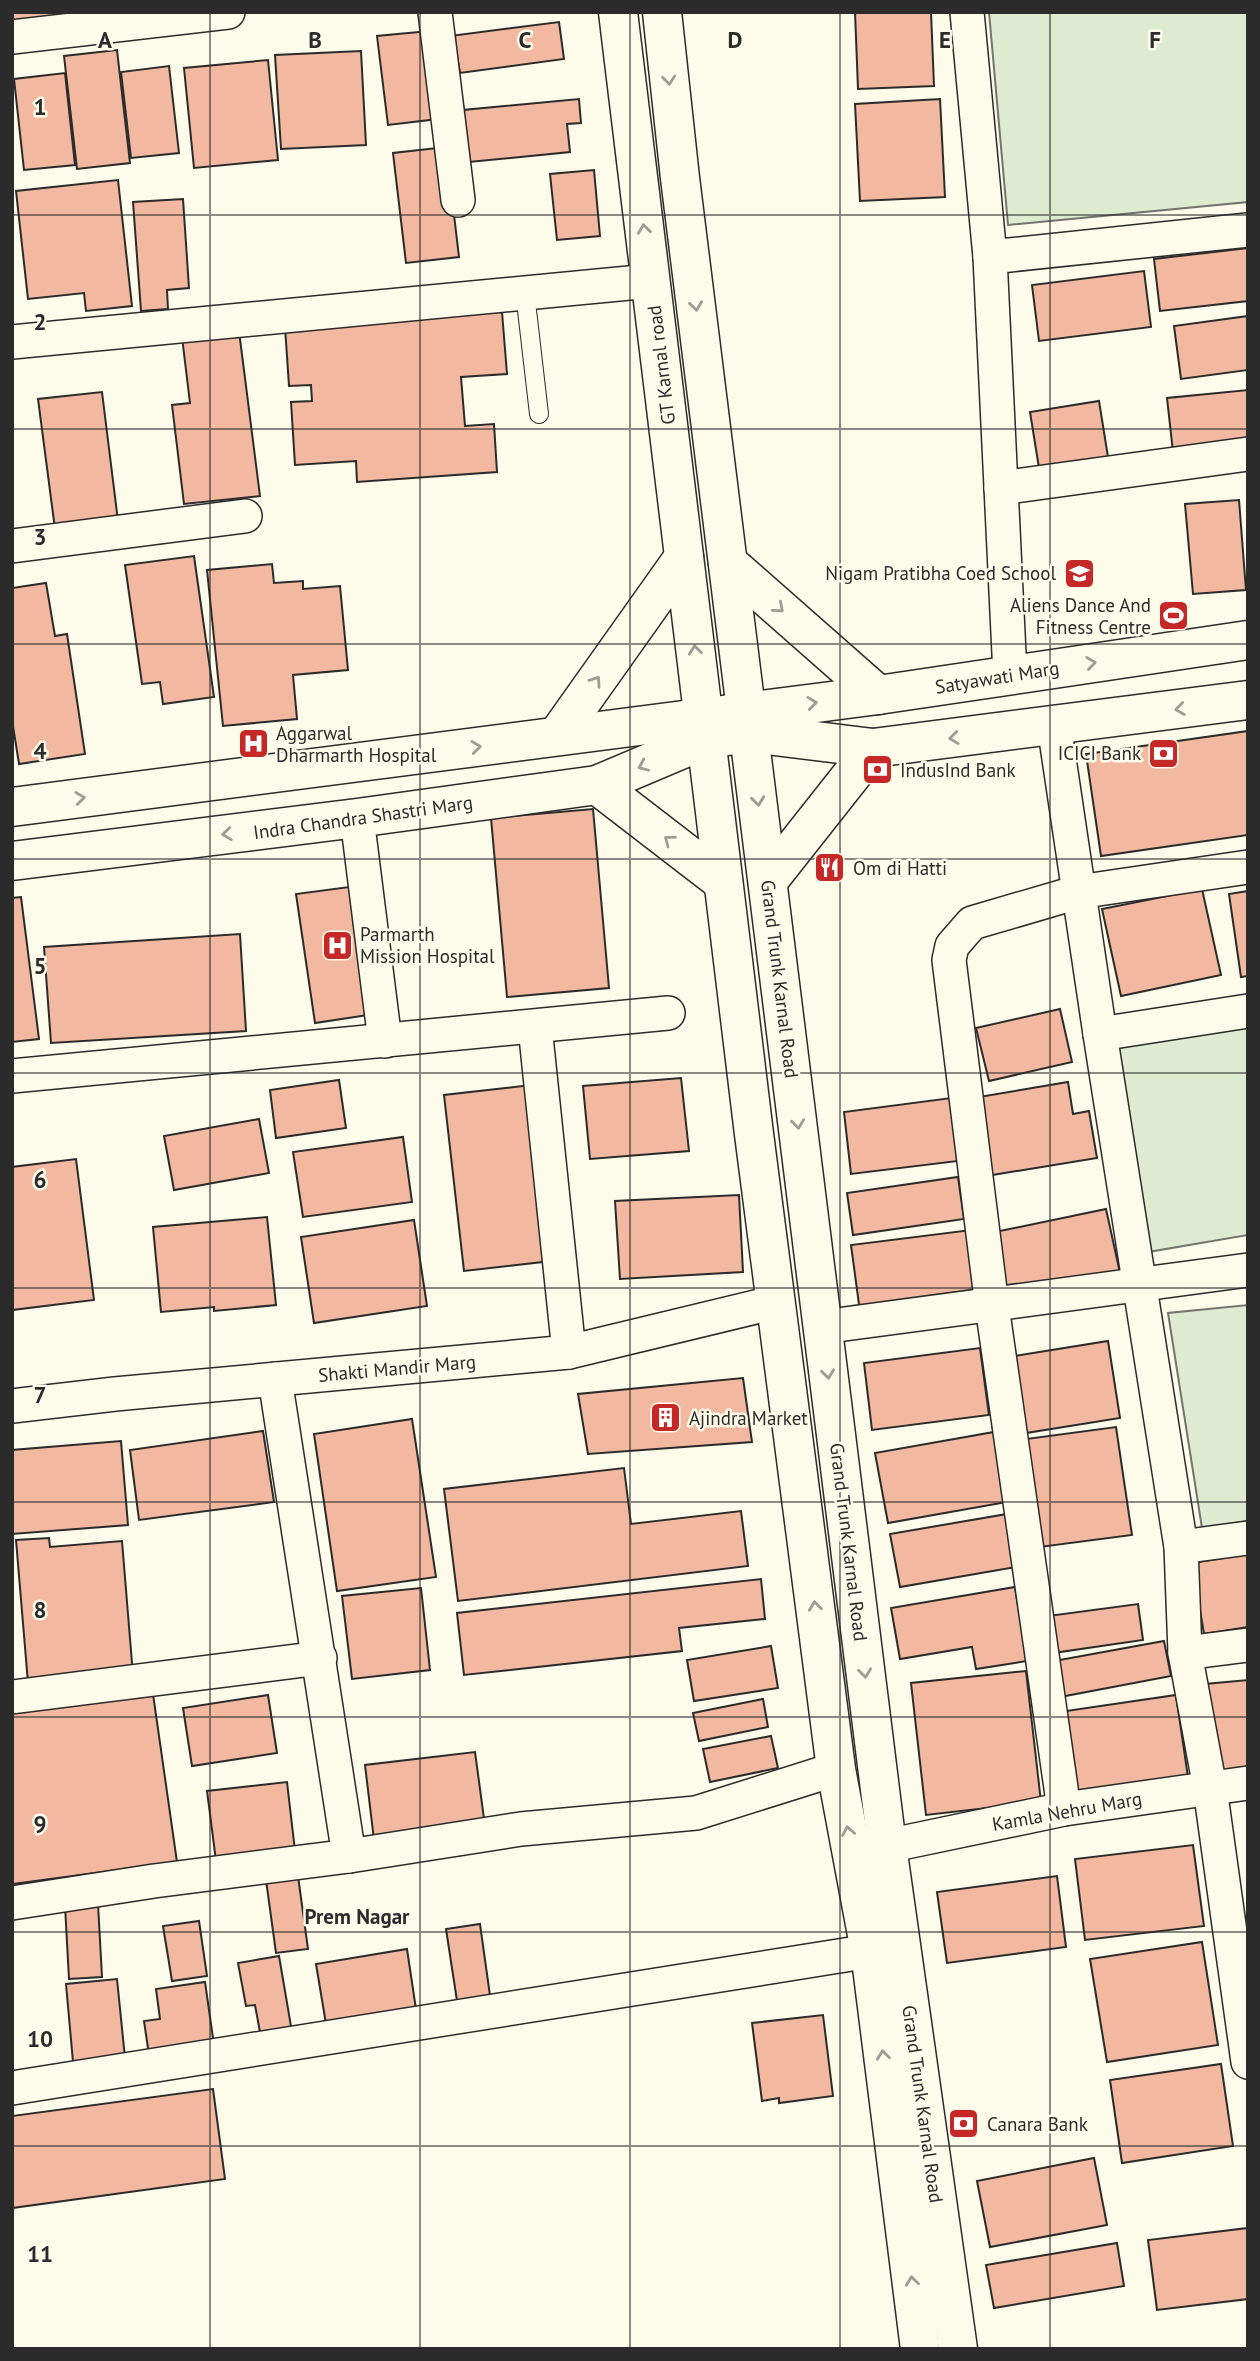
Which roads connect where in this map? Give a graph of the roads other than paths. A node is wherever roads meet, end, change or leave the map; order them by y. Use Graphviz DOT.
graph roads {
  1 [pos="229,12"];
  2 [pos="435,12"];
  3 [pos="618,12"];
  4 [pos="662,12"];
  5 [pos="967,12"];
  6 [pos="134,18"];
  7 [pos="12,37"];
  8 [pos="458,200"];
  9 [pos="1248,230"];
  10 [pos="990,257"];
  11 [pos="650,281"];
  12 [pos="525,293"];
  13 [pos="12,342"];
  14 [pos="539,414"];
  15 [pos="1248,454"];
  16 [pos="1001,488"];
  17 [pos="245,516"];
  18 [pos="12,546"];
  19 [pos="684,557"];
  20 [pos="728,563"];
  21 [pos="1248,640"];
  22 [pos="1010,674"];
  23 [pos="878,695"];
  24 [pos="1248,700"];
  25 [pos="748,723"];
  26 [pos="1054,725"];
  27 [pos="705,728"];
  28 [pos="557,736"];
  29 [pos="873,748"];
  30 [pos="597,785"];
  31 [pos="12,807"];
  32 [pos="357,818"];
  33 [pos="12,861"];
  34 [pos="1248,867"];
  35 [pos="768,881"];
  36 [pos="723,882"];
  37 [pos="1078,891"];
  38 [pos="1248,1011"];
  39 [pos="668,1013"];
  40 [pos="534,1027"];
  41 [pos="1100,1034"];
  42 [pos="385,1041"];
  43 [pos="12,1076"];
  44 [pos="1248,1269"];
  45 [pos="1140,1285"];
  46 [pos="776,1302"];
  47 [pos="992,1306"];
  48 [pos="822,1327"];
  49 [pos="569,1352"];
  50 [pos="275,1379"];
  51 [pos="12,1406"];
  52 [pos="1248,1538"];
  53 [pos="1181,1547"];
  54 [pos="1248,1645"];
  55 [pos="1185,1653"];
  56 [pos="320,1658"];
  57 [pos="12,1698"];
  58 [pos="836,1769"];
  59 [pos="1248,1783"];
  60 [pos="1210,1788"];
  61 [pos="1064,1809"];
  62 [pos="887,1846"];
  63 [pos="349,1856"];
  64 [pos="12,1903"];
  65 [pos="870,1951"];
  66 [pos="1248,2062"];
  67 [pos="12,2088"];
  68 [pos="920,2349"];
  69 [pos="958,2349"];
  1 -- 6 [label="street"];
  2 -- 8 [label="street"];
  11 -- 3 [label="main road, GT Karnal road, one-way"];
  4 -- 20 [label="main road, one-way"];
  5 -- 10 [label="street"];
  6 -- 7 [label="street"];
  9 -- 10 [label="street"];
  10 -- 16 [label="street"];
  11 -- 12 [label="street"];
  11 -- 19 [label="main road, GT Karnal road"];
  12 -- 13 [label="street"];
  12 -- 14 [label="lane"];
  15 -- 16 [label="street"];
  16 -- 22 [label="street"];
  17 -- 18 [label="street"];
  27 -- 19 [label="main road, GT Karnal road, one-way"];
  28 -- 19 [label="main road, one-way"];
  20 -- 23 [label="main road, one-way"];
  20 -- 25 [label="main road"];
  22 -- 21 [label="main road, Satyawati Marg, one-way"];
  22 -- 23 [label="main road, Satyawati Marg"];
  25 -- 23 [label="main road, Satyawati Marg, one-way"];
  24 -- 26 [label="main road, one-way"];
  25 -- 27 [label="main road"];
  25 -- 29 [label="main road"];
  25 -- 35 [label="main road, Grand Trunk Karnal Road, one-way"];
  26 -- 29 [label="main road, one-way"];
  26 -- 37 [label="street"];
  27 -- 28 [label="main road"];
  27 -- 30 [label="main road, Indra Chandra Shastri Marg, one-way"];
  27 -- 36 [label="main road, Grand Trunk Karnal Road"];
  31 -- 28 [label="main road, one-way"];
  29 -- 35 [label="main road"];
  30 -- 32 [label="main road, Indra Chandra Shastri Marg"];
  36 -- 30 [label="main road, one-way"];
  32 -- 33 [label="main road, Indra Chandra Shastri Marg, one-way"];
  32 -- 42 [label="street"];
  34 -- 37 [label="street"];
  35 -- 48 [label="main road, Grand Trunk Karnal Road, one-way"];
  36 -- 46 [label="main road, Grand Trunk Karnal Road"];
  37 -- 41 [label="street"];
  37 -- 47 [label="street"];
  38 -- 41 [label="street"];
  39 -- 40 [label="street"];
  40 -- 42 [label="street"];
  40 -- 49 [label="street"];
  41 -- 45 [label="street"];
  42 -- 43 [label="street"];
  44 -- 45 [label="street"];
  45 -- 47 [label="street"];
  45 -- 53 [label="street"];
  46 -- 49 [label="street, Shakti Mandir Marg"];
  58 -- 46 [label="main road, Grand Trunk Karnal Road, one-way"];
  47 -- 48 [label="street"];
  47 -- 61 [label="street"];
  48 -- 62 [label="main road, Grand Trunk Karnal Road, one-way"];
  49 -- 50 [label="street, Shakti Mandir Marg"];
  50 -- 51 [label="street, Shakti Mandir Marg"];
  50 -- 56 [label="street"];
  52 -- 53 [label="street"];
  53 -- 55 [label="street"];
  54 -- 55 [label="street"];
  55 -- 60 [label="street"];
  56 -- 57 [label="street"];
  56 -- 63 [label="street"];
  58 -- 63 [label="street"];
  65 -- 58 [label="main road, Grand Trunk Karnal Road, one-way"];
  59 -- 60 [label="street, Kamla Nehru Marg"];
  60 -- 61 [label="street, Kamla Nehru Marg"];
  60 -- 66 [label="street"];
  61 -- 62 [label="street, Kamla Nehru Marg"];
  62 -- 69 [label="main road, Grand Trunk Karnal Road"];
  63 -- 64 [label="street"];
  65 -- 67 [label="street"];
  68 -- 65 [label="main road, Grand Trunk Karnal Road, one-way"];
}
